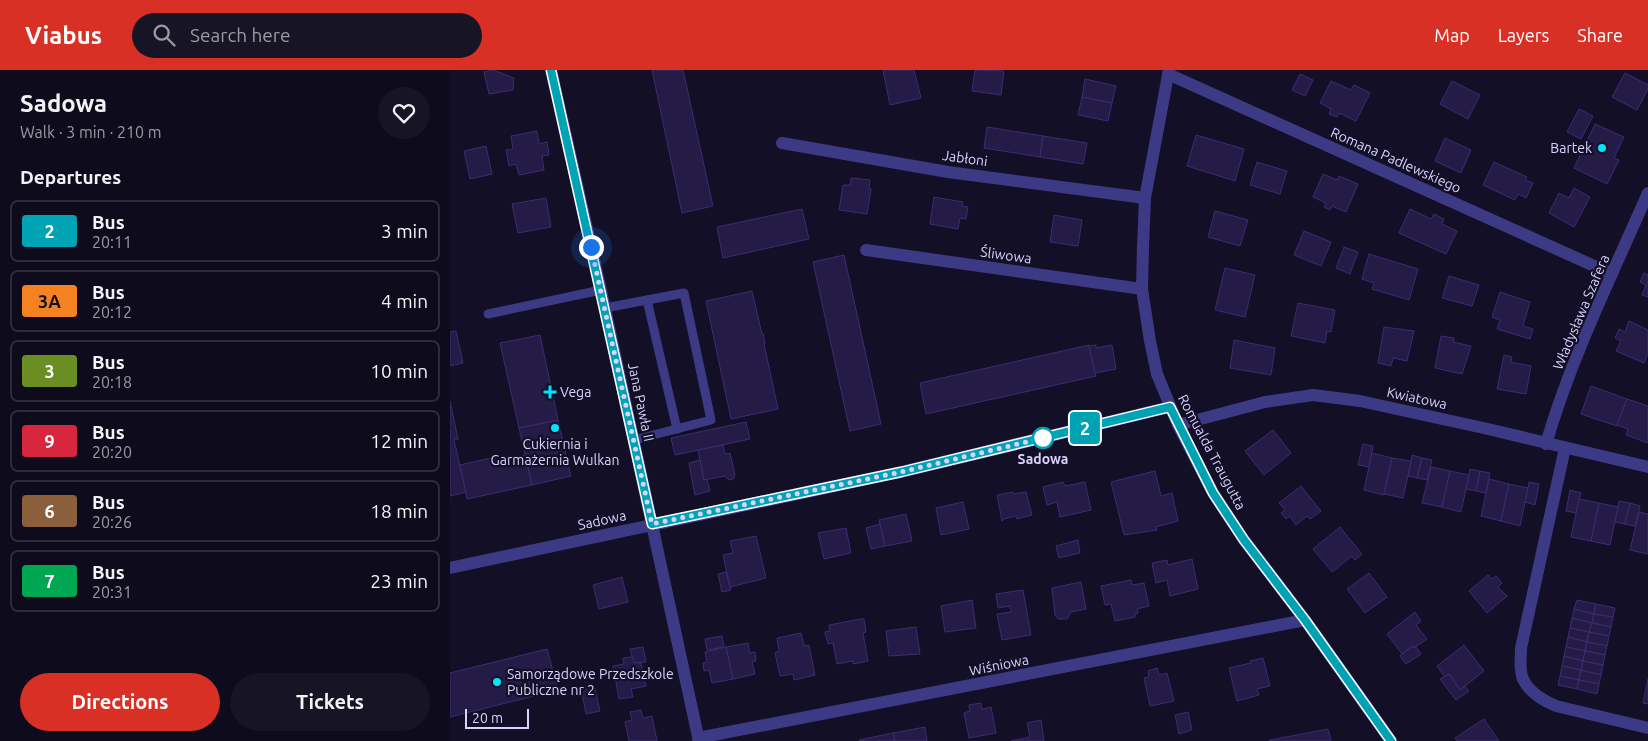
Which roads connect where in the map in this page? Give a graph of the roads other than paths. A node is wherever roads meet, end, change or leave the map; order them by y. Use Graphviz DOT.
graph roads {
  1 [pos="551,70"];
  2 [pos="1168,72"];
  3 [pos="782,143"];
  4 [pos="1648,193"];
  5 [pos="1145,198"];
  6 [pos="866,250"];
  7 [pos="1612,274"];
  8 [pos="1142,289"];
  9 [pos="601,290"];
  10 [pos="647,300"];
  11 [pos="605,308"];
  12 [pos="488,314"];
  13 [pos="1170,407"];
  14 [pos="1178,425"];
  15 [pos="677,429"];
  16 [pos="634,440"];
  17 [pos="1546,444"];
  18 [pos="1565,448"];
  19 [pos="1648,467"];
  20 [pos="652,524"];
  21 [pos="450,568"];
  22 [pos="1305,620"];
  23 [pos="1648,728"];
  24 [pos="698,740"];
  25 [pos="1392,741"];
  1 -- 9 [label="street, Jana Pawła II"];
  2 -- 5 [label="street, Romualda Traugutta"];
  2 -- 7 [label="street, Romana Padlewskiego"];
  3 -- 5 [label="street, Jabłoni"];
  4 -- 7 [label="street, Władysława Szafera"];
  5 -- 8 [label="street, Romualda Traugutta"];
  6 -- 8 [label="street, Śliwowa"];
  7 -- 17 [label="street, Władysława Szafera"];
  8 -- 13 [label="street, Romualda Traugutta"];
  9 -- 11 [label="street, Jana Pawła II"];
  9 -- 12 [label="lane"];
  10 -- 11 [label="lane"];
  10 -- 15 [label="lane"];
  10 -- 15 [label="lane"];
  11 -- 16 [label="street, Jana Pawła II"];
  13 -- 14 [label="street, Romualda Traugutta"];
  13 -- 20 [label="street, Sadowa"];
  14 -- 17 [label="street, Kwiatowa"];
  14 -- 22 [label="street, Romualda Traugutta"];
  15 -- 16 [label="lane"];
  16 -- 20 [label="street, Jana Pawła II"];
  17 -- 18 [label="street, Kwiatowa"];
  18 -- 19 [label="street, Kwiatowa"];
  18 -- 23 [label="street"];
  20 -- 21 [label="street, Sadowa"];
  20 -- 24 [label="street, Jana Pawła II"];
  22 -- 24 [label="street, Wiśniowa"];
  22 -- 25 [label="street, Romualda Traugutta"];
}
